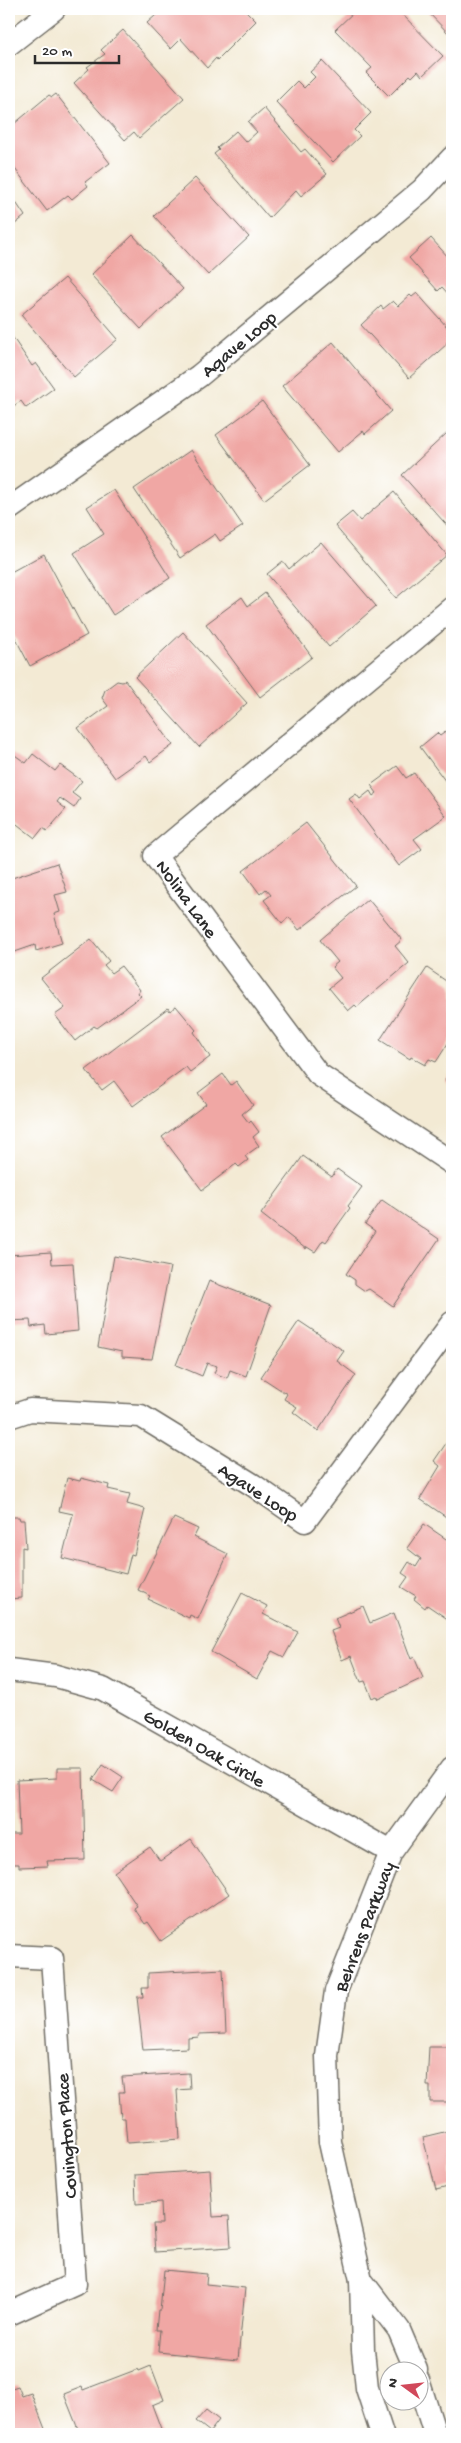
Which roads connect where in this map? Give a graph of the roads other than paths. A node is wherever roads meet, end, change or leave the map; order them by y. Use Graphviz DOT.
graph roads {
  1 [pos="54,9"];
  2 [pos="9,44"];
  3 [pos="452,158"];
  4 [pos="9,509"];
  5 [pos="452,608"];
  6 [pos="452,1163"];
  7 [pos="452,1323"];
  8 [pos="9,1417"];
  9 [pos="9,1670"];
  10 [pos="452,1768"];
  11 [pos="391,1852"];
  12 [pos="9,1956"];
  13 [pos="361,2280"];
  14 [pos="9,2314"];
  15 [pos="412,2360"];
  16 [pos="427,2410"];
  17 [pos="382,2434"];
  18 [pos="435,2434"];
  1 -- 2 [label="street"];
  3 -- 4 [label="street, Agave Loop"];
  5 -- 6 [label="street, Nolina Lane"];
  7 -- 8 [label="street, Agave Loop"];
  9 -- 11 [label="street, Golden Oak Circle"];
  10 -- 11 [label="street, Behrens Parkway"];
  11 -- 13 [label="street, Behrens Parkway"];
  12 -- 14 [label="street, Covington Place"];
  13 -- 15 [label="street, Behrens Parkway"];
  13 -- 17 [label="street, Behrens Parkway"];
  16 -- 18 [label="street"];
}
